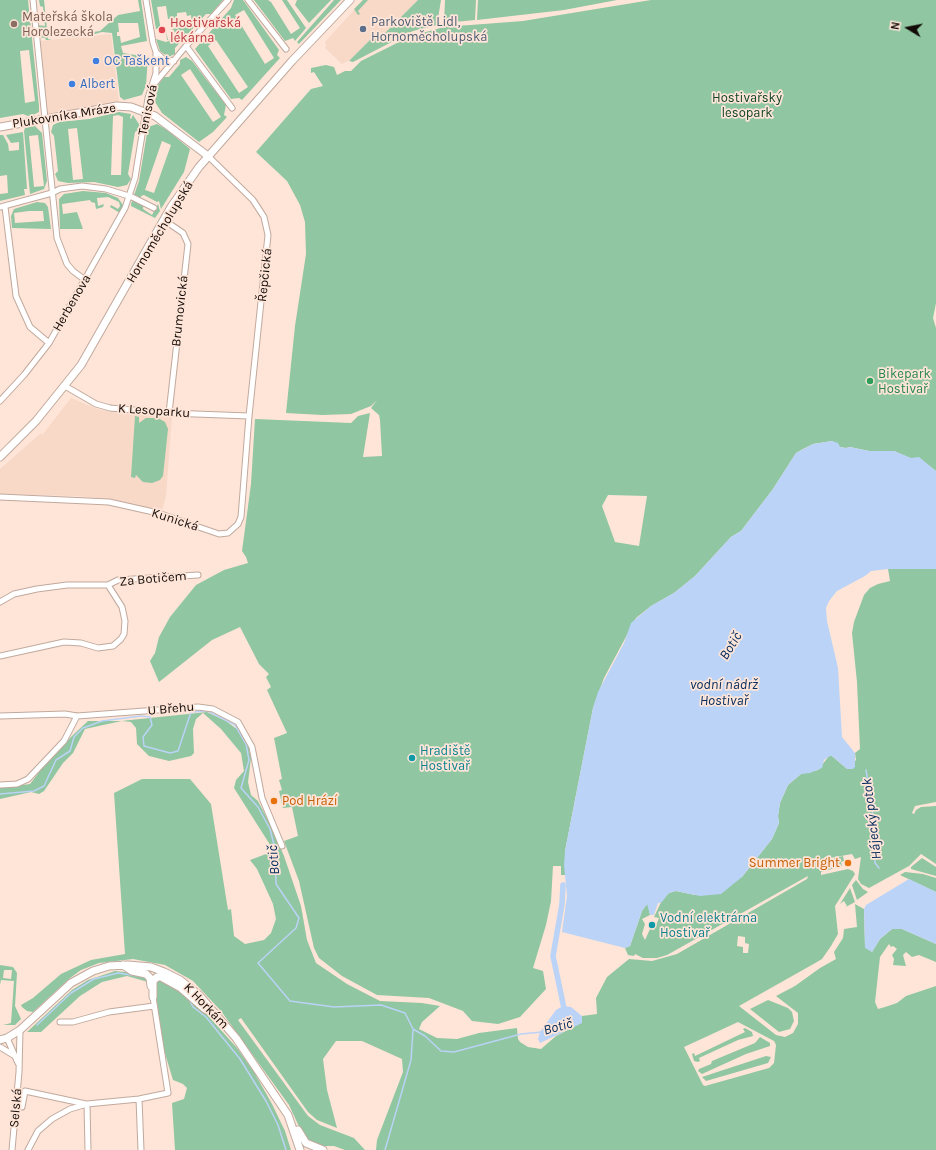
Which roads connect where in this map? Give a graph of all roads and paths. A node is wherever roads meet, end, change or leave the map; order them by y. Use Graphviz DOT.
graph roads {
  1 [pos="33,0"];
  2 [pos="146,0"];
  3 [pos="228,0"];
  4 [pos="248,0"];
  5 [pos="350,0"];
  6 [pos="186,46"];
  7 [pos="286,49"];
  8 [pos="156,52"];
  9 [pos="174,61"];
  10 [pos="151,89"];
  11 [pos="232,108"];
  12 [pos="145,111"];
  13 [pos="45,119"];
  14 [pos="0,127"];
  15 [pos="208,156"];
  16 [pos="52,193"];
  17 [pos="129,196"];
  18 [pos="3,207"];
  19 [pos="154,208"];
  20 [pos="164,220"];
  21 [pos="85,280"];
  22 [pos="49,343"];
  23 [pos="66,386"];
  24 [pos="1,398"];
  25 [pos="169,413"];
  26 [pos="249,416"];
  27 [pos="0,457"];
  28 [pos="0,497"];
  29 [pos="198,576"];
  30 [pos="108,585"];
  31 [pos="0,602"];
  32 [pos="0,656"];
  33 [pos="0,716"];
  34 [pos="77,716"];
  35 [pos="0,785"];
  36 [pos="282,846"];
  37 [pos="123,965"];
  38 [pos="153,995"];
  39 [pos="154,1006"];
  40 [pos="215,1013"];
  41 [pos="60,1022"];
  42 [pos="20,1030"];
  43 [pos="4,1039"];
  44 [pos="0,1047"];
  45 [pos="15,1056"];
  46 [pos="19,1065"];
  47 [pos="139,1099"];
  48 [pos="87,1104"];
  49 [pos="22,1107"];
  50 [pos="288,1115"];
  51 [pos="12,1150"];
  52 [pos="28,1150"];
  53 [pos="88,1150"];
  54 [pos="140,1150"];
  55 [pos="300,1150"];
  56 [pos="323,1150"];
  1 -- 13 [label="street"];
  2 -- 8 [label="street, Tenisová"];
  3 -- 6 [label="street"];
  4 -- 7 [label="street"];
  5 -- 15 [label="street, Hornoměcholupská"];
  6 -- 9 [label="street"];
  6 -- 11 [label="street"];
  8 -- 9 [label="street"];
  8 -- 10 [label="street, Tenisová"];
  9 -- 10 [label="street"];
  10 -- 12 [label="street, Tenisová"];
  12 -- 13 [label="street, Plukovníka Mráze"];
  12 -- 15 [label="street, Plukovníka Mráze"];
  12 -- 17 [label="street, Tenisová"];
  13 -- 14 [label="street, Plukovníka Mráze"];
  13 -- 16 [label="street"];
  15 -- 20 [label="street, Hornoměcholupská"];
  15 -- 26 [label="street, Řepčická"];
  16 -- 17 [label="street"];
  16 -- 18 [label="street"];
  16 -- 21 [label="street"];
  17 -- 19 [label="street"];
  17 -- 21 [label="street, Herbenova"];
  18 -- 22 [label="street"];
  20 -- 23 [label="street, Hornoměcholupská"];
  20 -- 25 [label="street, Brumovická"];
  21 -- 22 [label="street, Herbenova"];
  22 -- 24 [label="street, Herbenova"];
  23 -- 25 [label="street, K Lesoparku"];
  23 -- 27 [label="street, Hornoměcholupská"];
  25 -- 26 [label="street, K Lesoparku"];
  26 -- 28 [label="street, Kunická"];
  29 -- 30 [label="street, Za Botičem"];
  30 -- 31 [label="street, Za Botičem"];
  30 -- 32 [label="street"];
  33 -- 34 [label="street, U Břehu"];
  34 -- 35 [label="street"];
  34 -- 36 [label="street, U Břehu"];
  37 -- 38 [label="street"];
  37 -- 40 [label="street, K Horkám"];
  37 -- 42 [label="street, K Horkám"];
  38 -- 39 [label="street"];
  38 -- 40 [label="street"];
  39 -- 41 [label="street"];
  39 -- 47 [label="street"];
  40 -- 50 [label="street, K Horkám"];
  42 -- 43 [label="street, K Horkám"];
  42 -- 46 [label="street, Selská"];
  43 -- 45 [label="street, Selská"];
  44 -- 45 [label="street"];
  45 -- 46 [label="street, Selská"];
  46 -- 51 [label="street, Selská"];
  47 -- 48 [label="street"];
  47 -- 54 [label="street"];
  48 -- 49 [label="street"];
  48 -- 52 [label="street"];
  48 -- 53 [label="street"];
  50 -- 55 [label="street, K Horkám"];
  50 -- 56 [label="street"];
}
